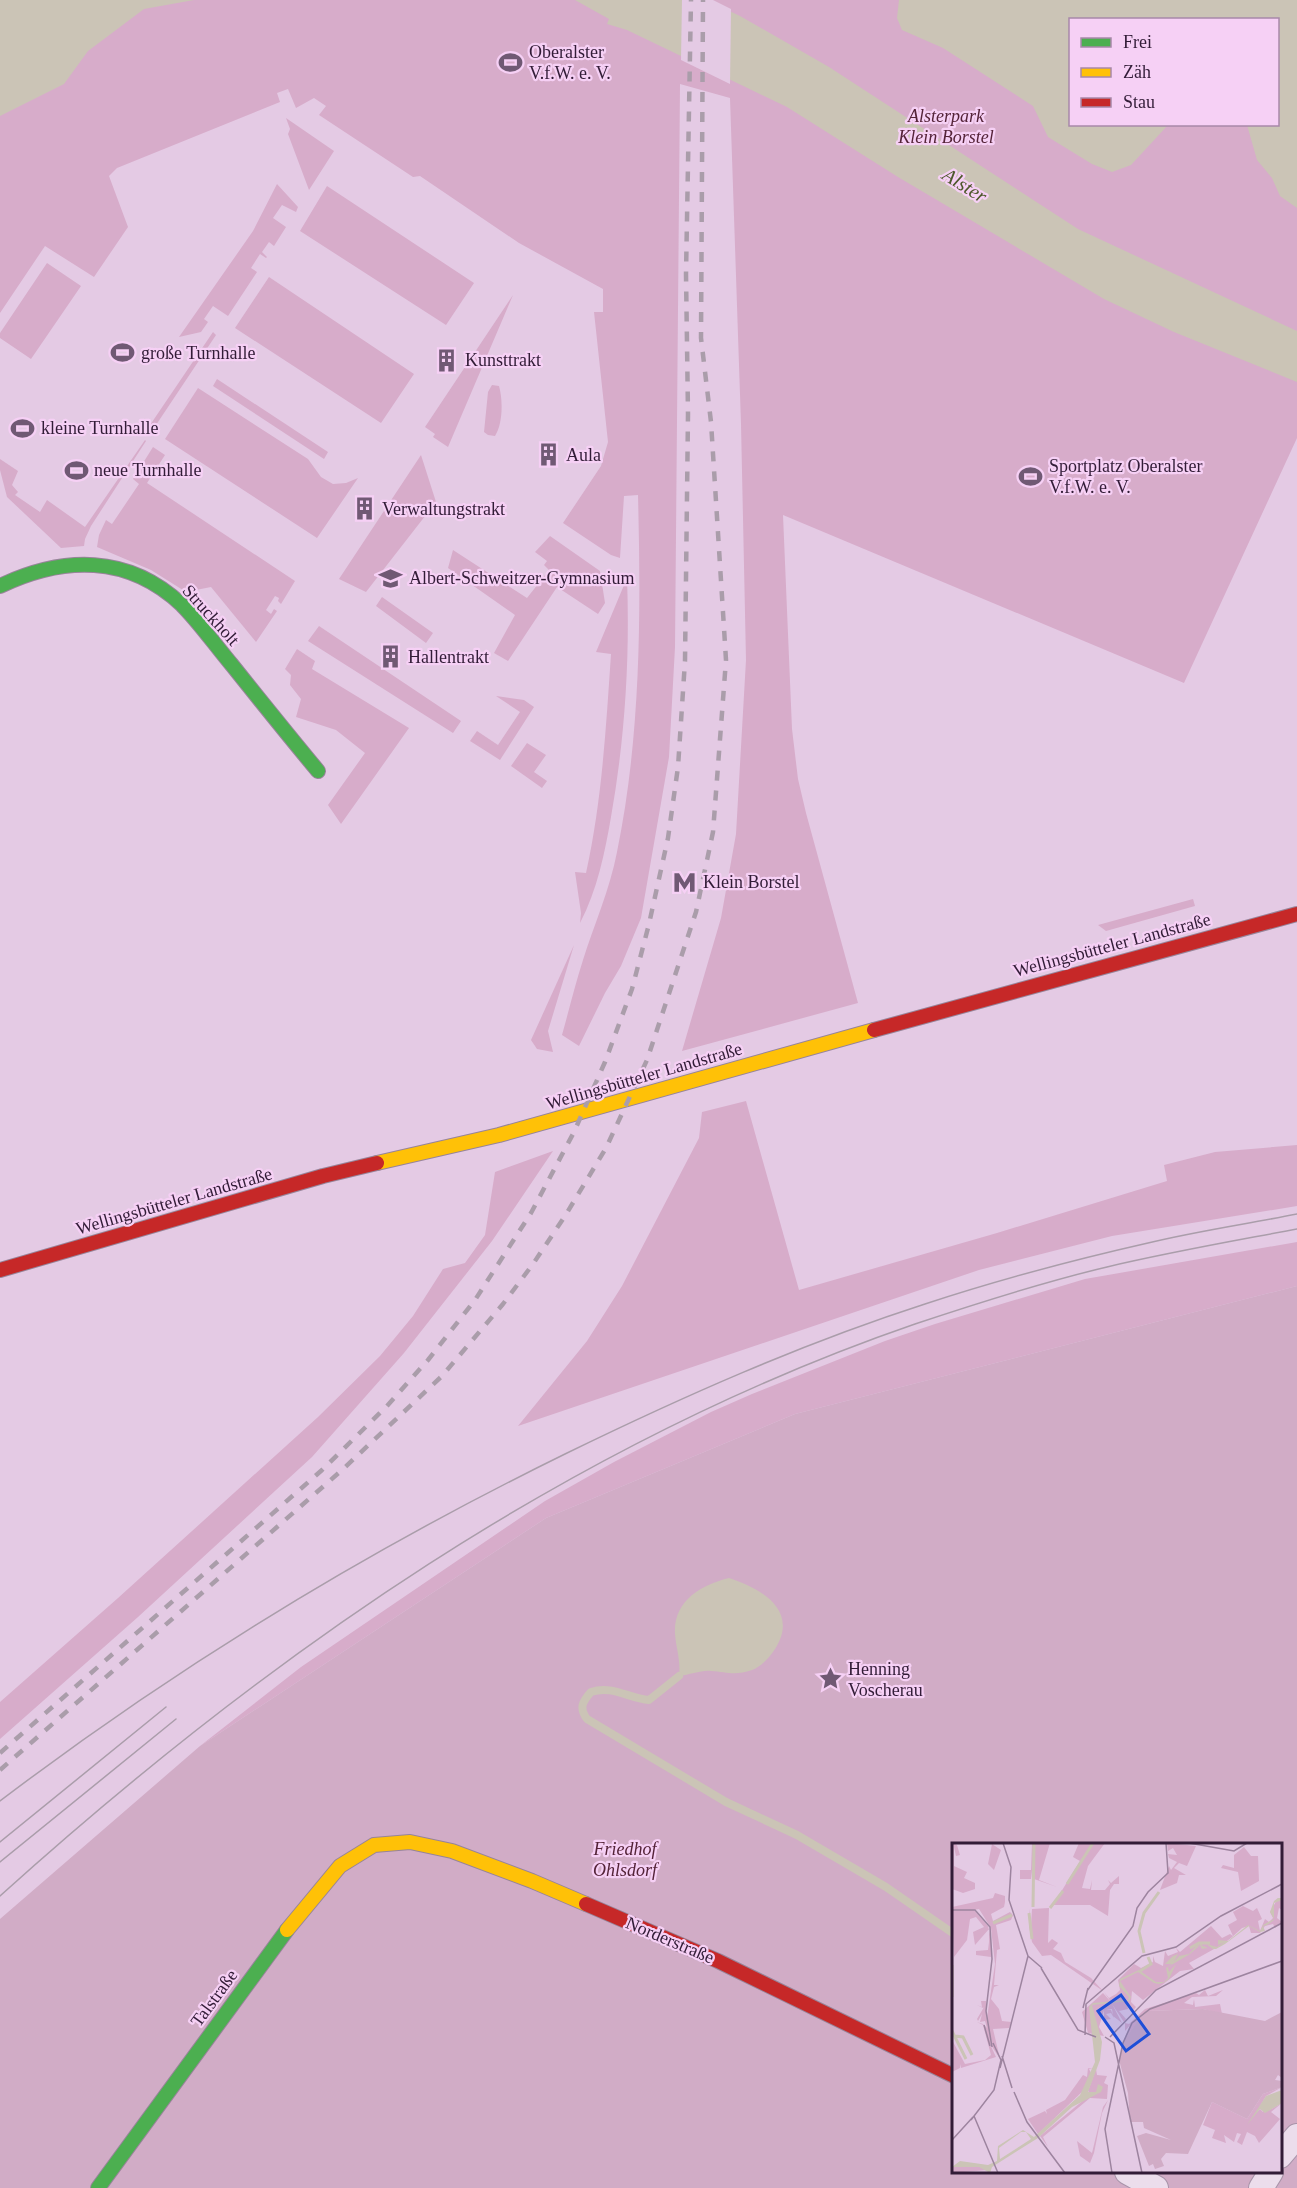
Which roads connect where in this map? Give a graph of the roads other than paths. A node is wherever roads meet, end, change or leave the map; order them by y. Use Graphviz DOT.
graph roads {
  1 [pos="0,586"];
  2 [pos="318,771"];
  3 [pos="1297,914"];
  4 [pos="0,1270"];
  5 [pos="374,1845"];
  6 [pos="952,2075"];
  7 [pos="1297,2136"];
  8 [pos="1282,2155"];
  9 [pos="1129,2173"];
  10 [pos="1270,2173"];
  11 [pos="98,2188"];
  12 [pos="1156,2188"];
  13 [pos="1261,2188"];
  1 -- 2 [label="street, Struckholt"];
  3 -- 4 [label="street, Wellingsbütteler Landstraße"];
  5 -- 6 [label="street, Norderstraße"];
  5 -- 11 [label="street, Talstraße"];
  7 -- 8 [label="street"];
  9 -- 12 [label="street"];
  10 -- 13 [label="street"];
}
